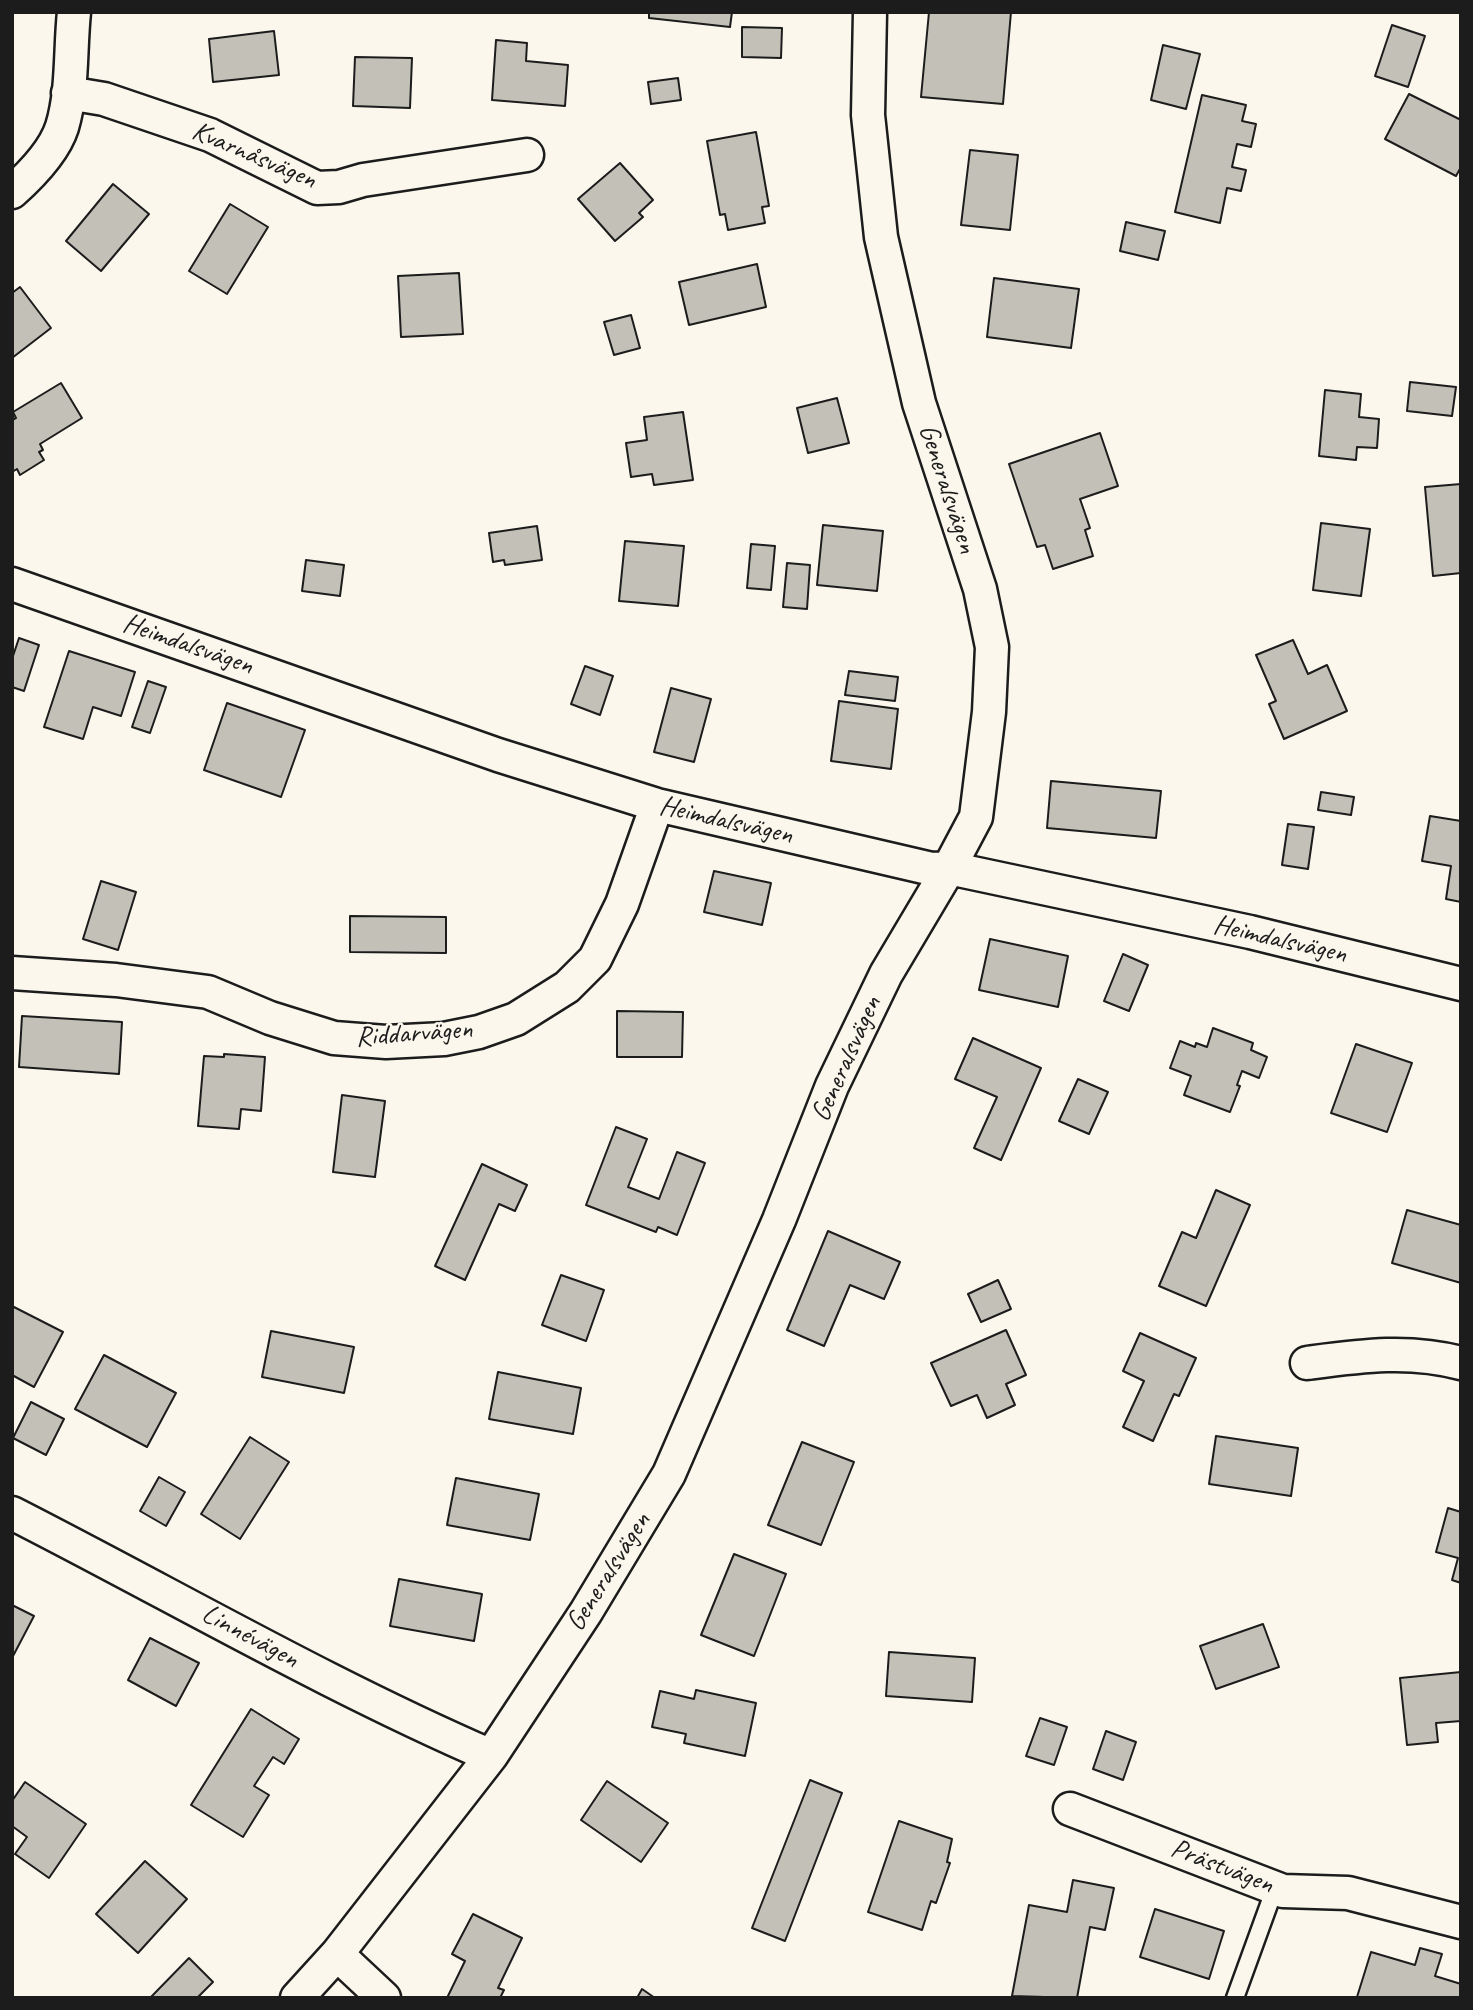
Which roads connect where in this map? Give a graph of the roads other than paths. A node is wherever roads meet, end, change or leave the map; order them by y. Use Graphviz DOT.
graph roads {
  1 [pos="74,12"];
  2 [pos="870,12"];
  3 [pos="68,93"];
  4 [pos="527,155"];
  5 [pos="12,192"];
  6 [pos="12,584"];
  7 [pos="657,805"];
  8 [pos="949,868"];
  9 [pos="12,973"];
  10 [pos="1461,984"];
  11 [pos="1307,1363"];
  12 [pos="1461,1363"];
  13 [pos="12,1513"];
  14 [pos="491,1756"];
  15 [pos="1070,1809"];
  16 [pos="1275,1888"];
  17 [pos="1461,1922"];
  18 [pos="337,1955"];
  19 [pos="297,1998"];
  20 [pos="384,1998"];
  21 [pos="1235,1998"];
  1 -- 3 [label="street"];
  2 -- 8 [label="street, Generalsvägen"];
  3 -- 4 [label="street, Kvarnåsvägen"];
  3 -- 5 [label="street"];
  6 -- 7 [label="street, Heimdalsvägen"];
  7 -- 8 [label="street, Heimdalsvägen"];
  7 -- 9 [label="street, Riddarvägen"];
  8 -- 10 [label="street, Heimdalsvägen"];
  8 -- 14 [label="street, Generalsvägen"];
  11 -- 12 [label="street"];
  13 -- 14 [label="street, Linnévägen"];
  14 -- 18 [label="street, Generalsvägen"];
  15 -- 16 [label="street, Prästvägen"];
  16 -- 17 [label="street, Prästvägen"];
  16 -- 21 [label="lane"];
  18 -- 19 [label="street, Generalsvägen"];
  18 -- 20 [label="street"];
}
